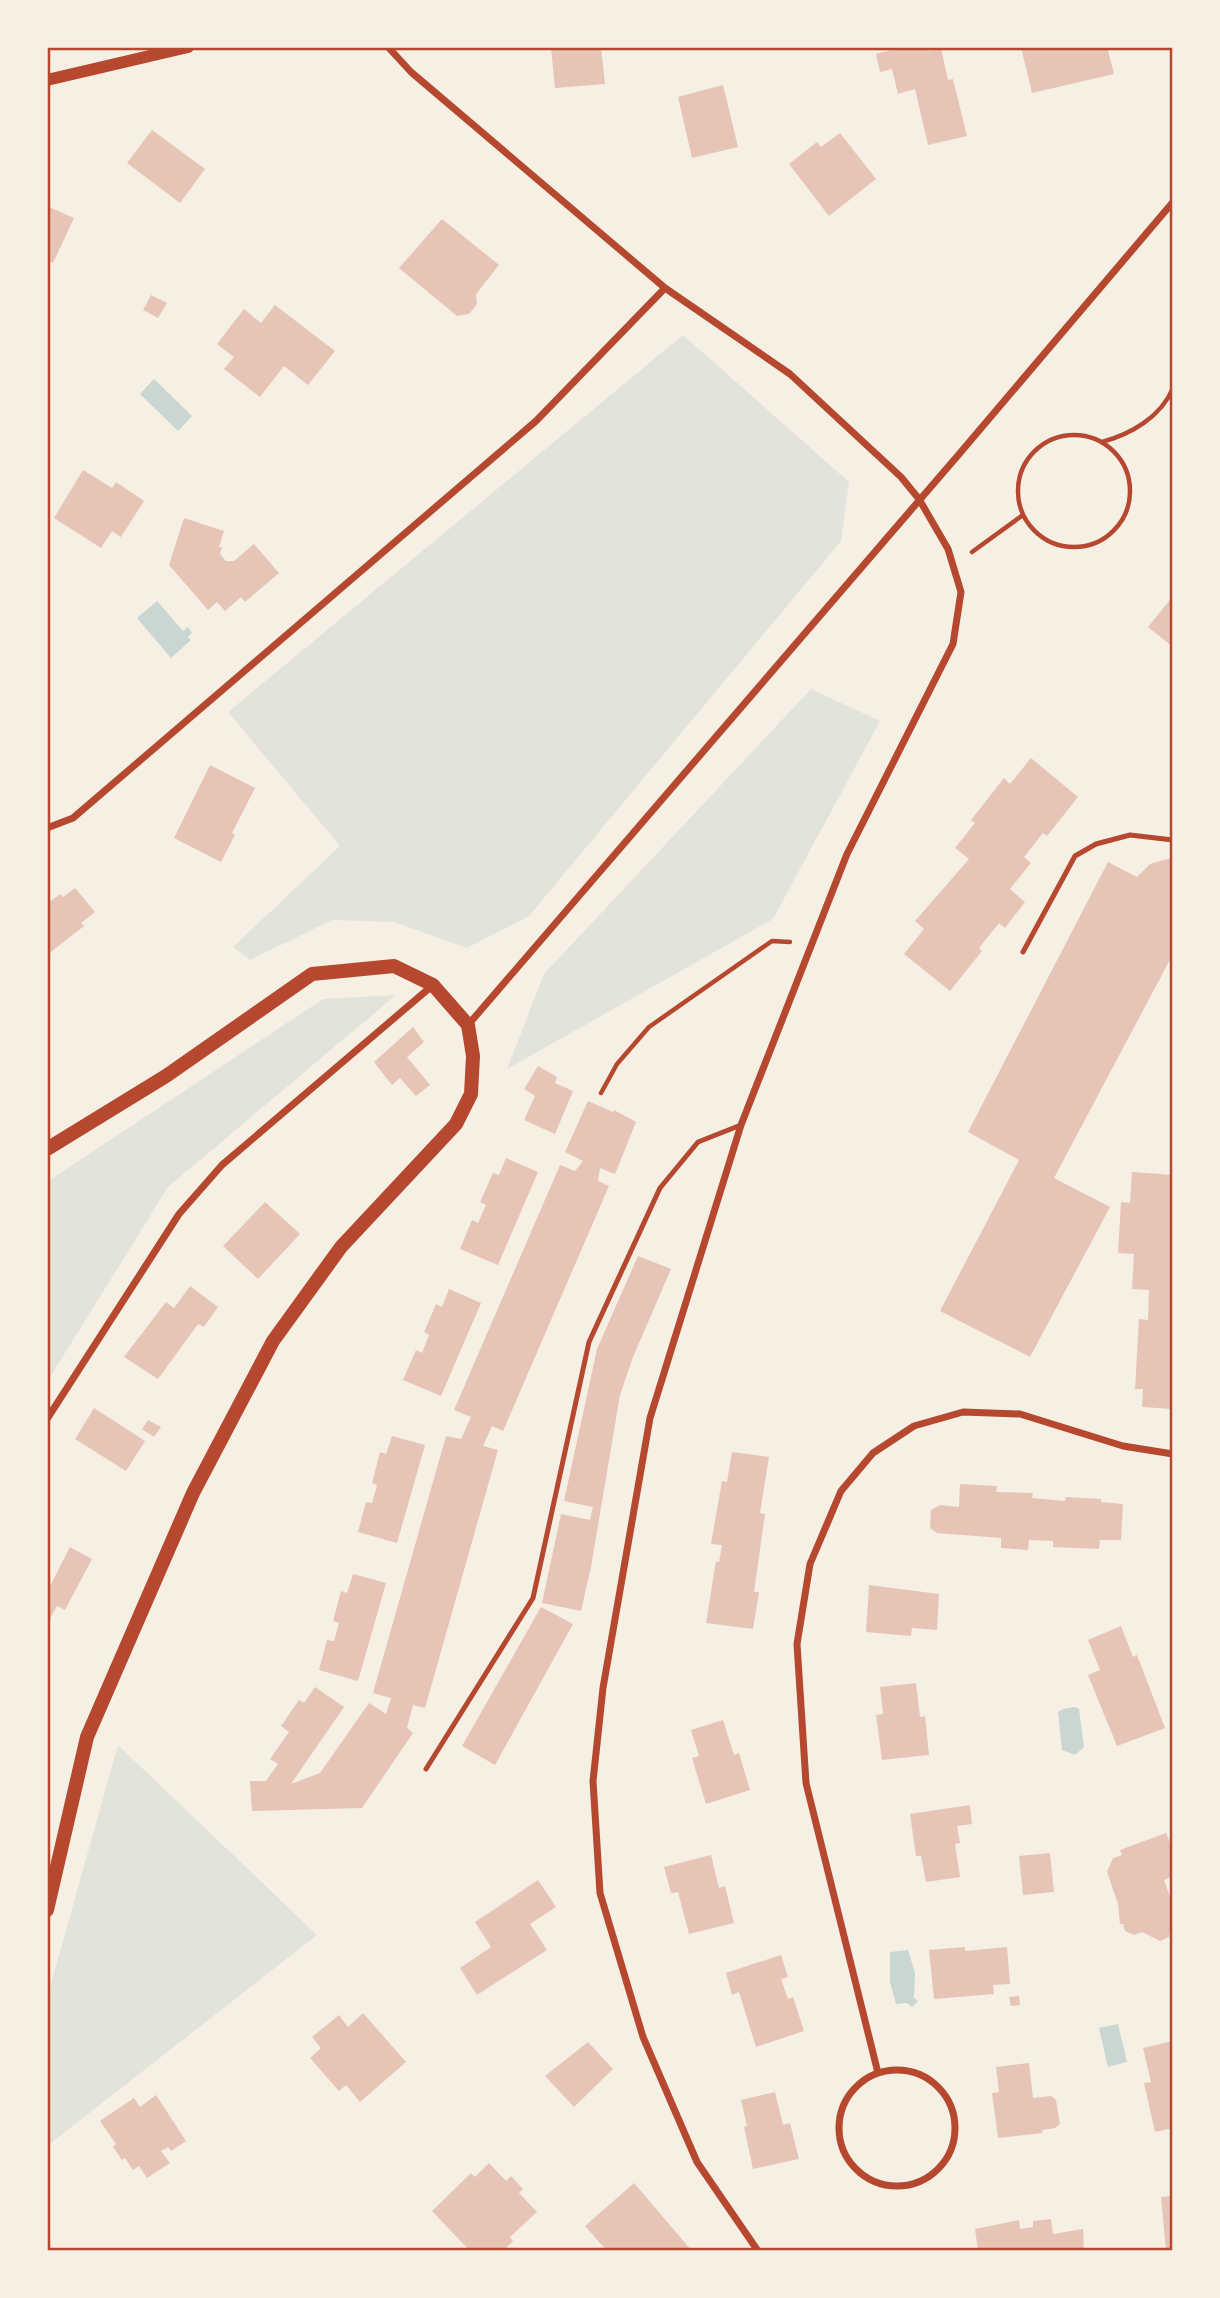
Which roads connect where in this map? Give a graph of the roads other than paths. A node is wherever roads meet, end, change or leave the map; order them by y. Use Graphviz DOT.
graph roads {
  1 [pos="188,47"];
  2 [pos="388,47"];
  3 [pos="47,80"];
  4 [pos="1173,202"];
  5 [pos="665,288"];
  6 [pos="919,499"];
  7 [pos="47,828"];
  8 [pos="1173,840"];
  9 [pos="1023,952"];
  10 [pos="433,985"];
  11 [pos="468,1025"];
  12 [pos="741,1125"];
  13 [pos="47,1149"];
  14 [pos="47,1419"];
  15 [pos="1173,1454"];
  16 [pos="426,1769"];
  17 [pos="47,1910"];
  18 [pos="878,2073"];
  19 [pos="758,2251"];
  1 -- 3 [label="street"];
  2 -- 5 [label="street"];
  4 -- 6 [label="street"];
  5 -- 6 [label="street"];
  5 -- 7 [label="street"];
  6 -- 11 [label="street"];
  6 -- 12 [label="street"];
  8 -- 9 [label="lane"];
  10 -- 11 [label="main road"];
  10 -- 13 [label="main road"];
  10 -- 14 [label="street"];
  11 -- 17 [label="main road"];
  12 -- 16 [label="lane"];
  12 -- 19 [label="street"];
  15 -- 18 [label="street"];
  18 -- 18 [label="street"];
}
